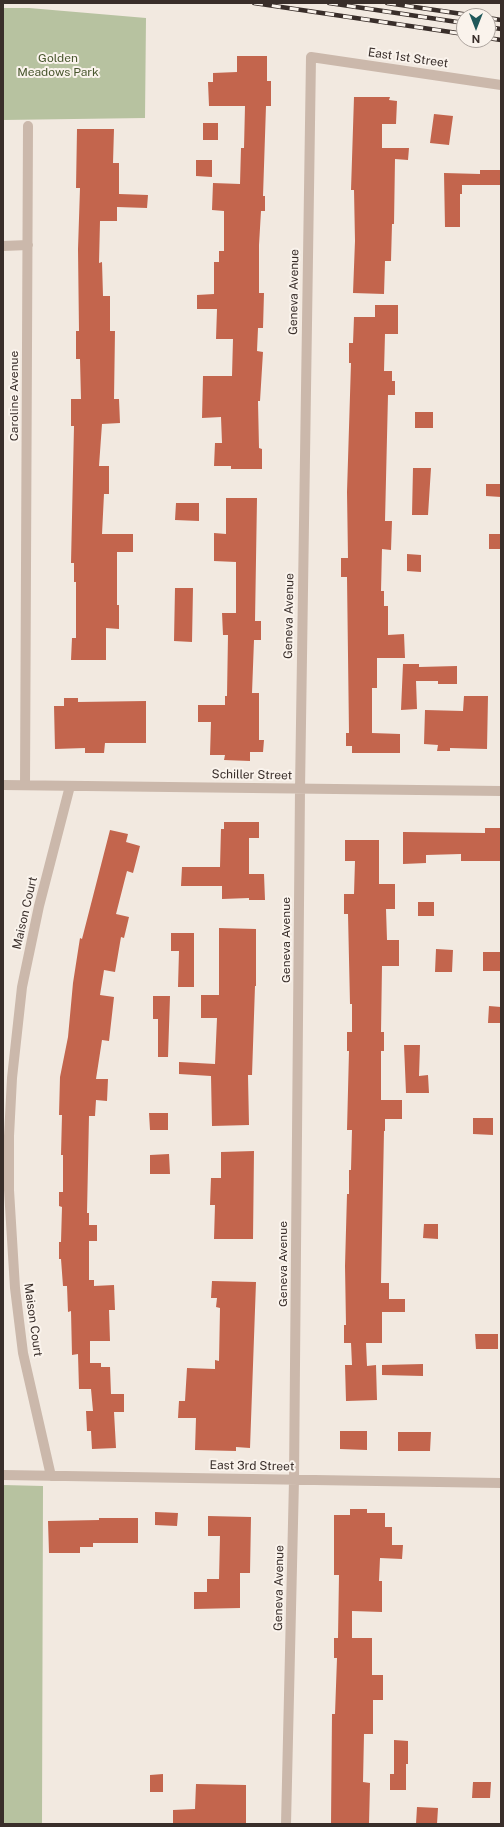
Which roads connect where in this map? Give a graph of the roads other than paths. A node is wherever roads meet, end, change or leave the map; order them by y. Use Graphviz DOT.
graph roads {
  1 [pos="311,57"];
  2 [pos="501,85"];
  3 [pos="28,126"];
  4 [pos="28,245"];
  5 [pos="3,246"];
  6 [pos="3,785"];
  7 [pos="25,785"];
  8 [pos="70,786"];
  9 [pos="300,789"];
  10 [pos="501,791"];
  11 [pos="3,1475"];
  12 [pos="51,1476"];
  13 [pos="294,1480"];
  14 [pos="501,1483"];
  15 [pos="286,1824"];
  1 -- 2 [label="street, East 1st Street"];
  1 -- 9 [label="street, Geneva Avenue"];
  3 -- 4 [label="street, Caroline Avenue"];
  4 -- 5 [label="street"];
  4 -- 7 [label="street, Caroline Avenue"];
  6 -- 7 [label="street, Schiller Street"];
  7 -- 8 [label="street, Schiller Street"];
  8 -- 9 [label="street, Schiller Street"];
  8 -- 12 [label="street, Maison Court"];
  9 -- 10 [label="street, Schiller Street"];
  9 -- 13 [label="street, Geneva Avenue"];
  11 -- 12 [label="street, East 3rd Street"];
  12 -- 13 [label="street, East 3rd Street"];
  13 -- 14 [label="street, East 3rd Street"];
  13 -- 15 [label="street, Geneva Avenue"];
}
